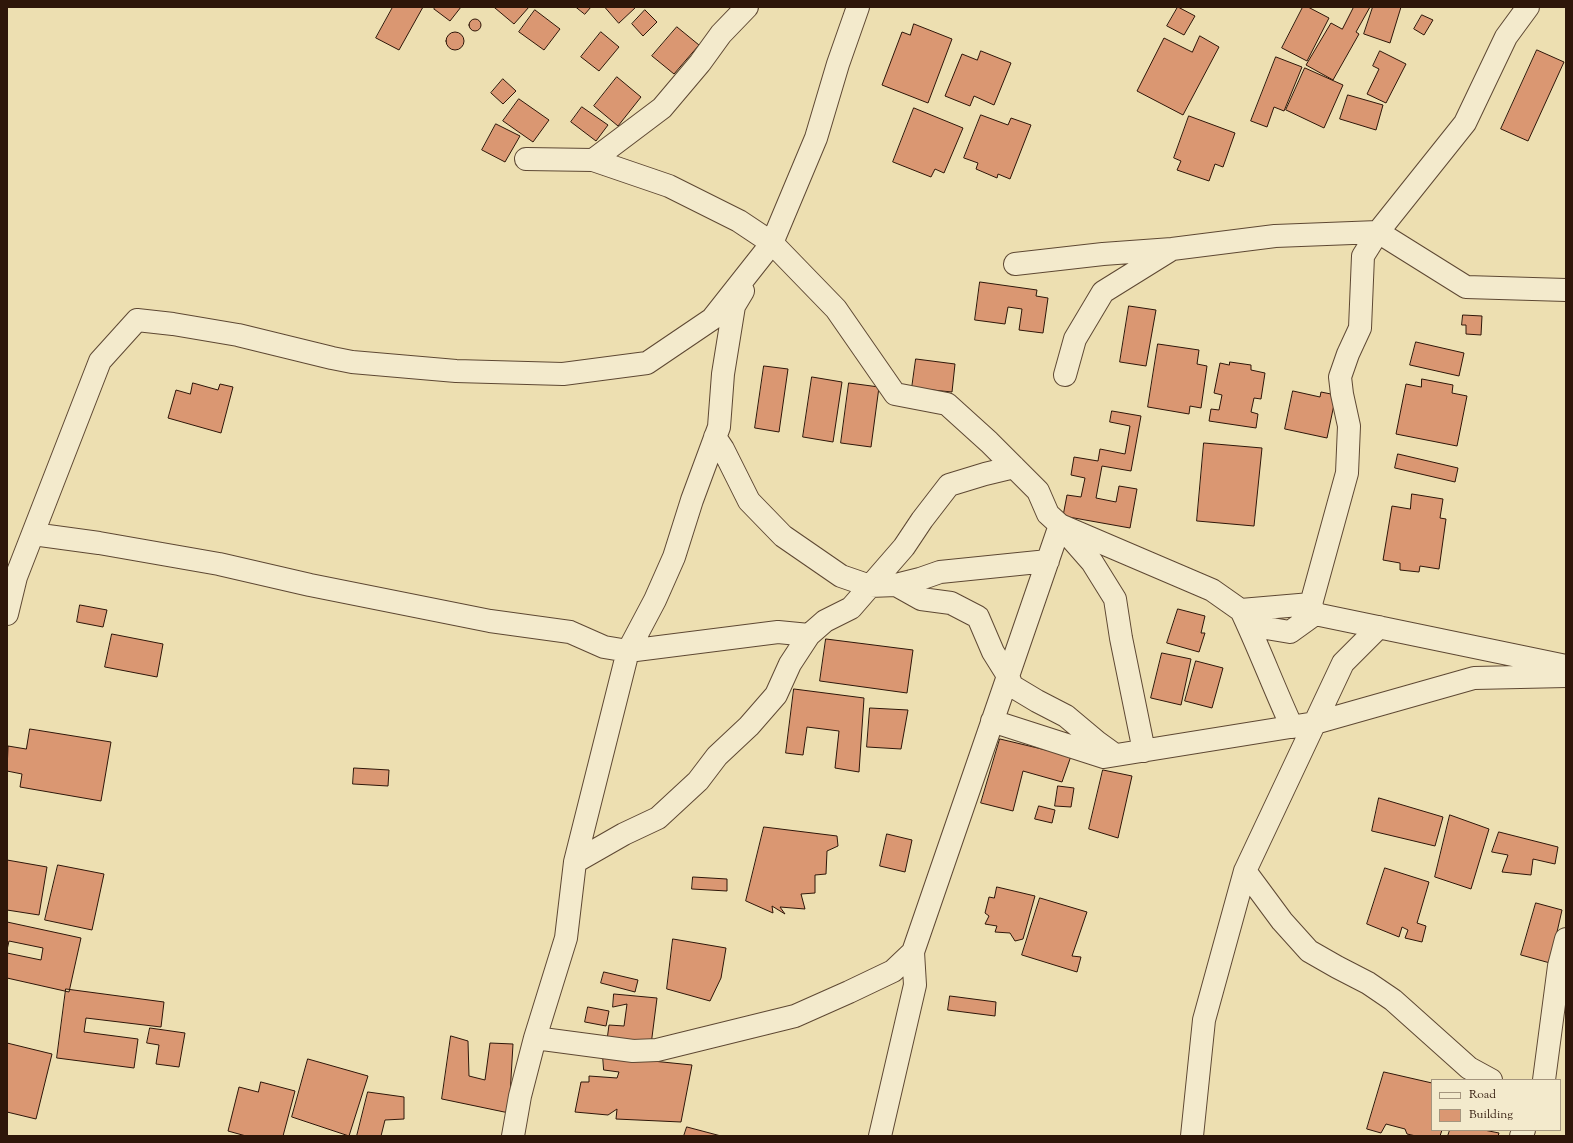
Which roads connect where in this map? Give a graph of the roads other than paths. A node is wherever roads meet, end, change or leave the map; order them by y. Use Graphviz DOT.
graph roads {
  1 [pos="747,7"];
  2 [pos="858,7"];
  3 [pos="1528,7"];
  4 [pos="526,159"];
  5 [pos="593,160"];
  6 [pos="1378,232"];
  7 [pos="772,243"];
  8 [pos="1172,249"];
  9 [pos="1015,264"];
  10 [pos="1566,290"];
  11 [pos="1065,376"];
  12 [pos="715,437"];
  13 [pos="1014,467"];
  14 [pos="1060,525"];
  15 [pos="33,534"];
  16 [pos="1048,561"];
  17 [pos="896,585"];
  18 [pos="870,586"];
  19 [pos="1313,609"];
  20 [pos="1240,610"];
  21 [pos="7,614"];
  22 [pos="1379,627"];
  23 [pos="809,635"];
  24 [pos="628,651"];
  25 [pos="1566,666"];
  26 [pos="1008,676"];
  27 [pos="1566,676"];
  28 [pos="992,721"];
  29 [pos="1315,723"];
  30 [pos="1292,726"];
  31 [pos="1144,751"];
  32 [pos="1116,756"];
  33 [pos="575,862"];
  34 [pos="1245,871"];
  35 [pos="1566,939"];
  36 [pos="913,952"];
  37 [pos="535,1038"];
  38 [pos="1489,1079"];
  39 [pos="1544,1079"];
  40 [pos="514,1136"];
  41 [pos="880,1136"];
  42 [pos="1192,1136"];
  1 -- 5 [label="street"];
  2 -- 7 [label="street"];
  3 -- 6 [label="street"];
  4 -- 5 [label="street"];
  5 -- 7 [label="street"];
  6 -- 8 [label="street"];
  6 -- 10 [label="street"];
  6 -- 19 [label="street"];
  7 -- 12 [label="street"];
  7 -- 13 [label="street"];
  7 -- 15 [label="street"];
  8 -- 9 [label="street"];
  8 -- 11 [label="street"];
  12 -- 18 [label="street"];
  12 -- 24 [label="street"];
  13 -- 14 [label="street"];
  13 -- 18 [label="street"];
  14 -- 16 [label="street"];
  14 -- 20 [label="street"];
  14 -- 31 [label="street"];
  15 -- 21 [label="street"];
  15 -- 24 [label="street"];
  16 -- 17 [label="street"];
  16 -- 26 [label="street"];
  17 -- 18 [label="street"];
  17 -- 26 [label="street"];
  18 -- 23 [label="street"];
  19 -- 20 [label="street"];
  19 -- 22 [label="street"];
  20 -- 30 [label="street"];
  22 -- 25 [label="street"];
  22 -- 29 [label="street"];
  23 -- 24 [label="street"];
  23 -- 33 [label="street"];
  24 -- 33 [label="street"];
  26 -- 28 [label="street"];
  26 -- 32 [label="street"];
  27 -- 29 [label="street"];
  28 -- 32 [label="street"];
  28 -- 36 [label="street"];
  29 -- 30 [label="street"];
  29 -- 34 [label="street"];
  30 -- 31 [label="street"];
  31 -- 32 [label="street"];
  33 -- 37 [label="street"];
  34 -- 38 [label="street"];
  34 -- 42 [label="street"];
  35 -- 39 [label="street"];
  36 -- 37 [label="street"];
  36 -- 41 [label="street"];
  37 -- 40 [label="street"];
}
